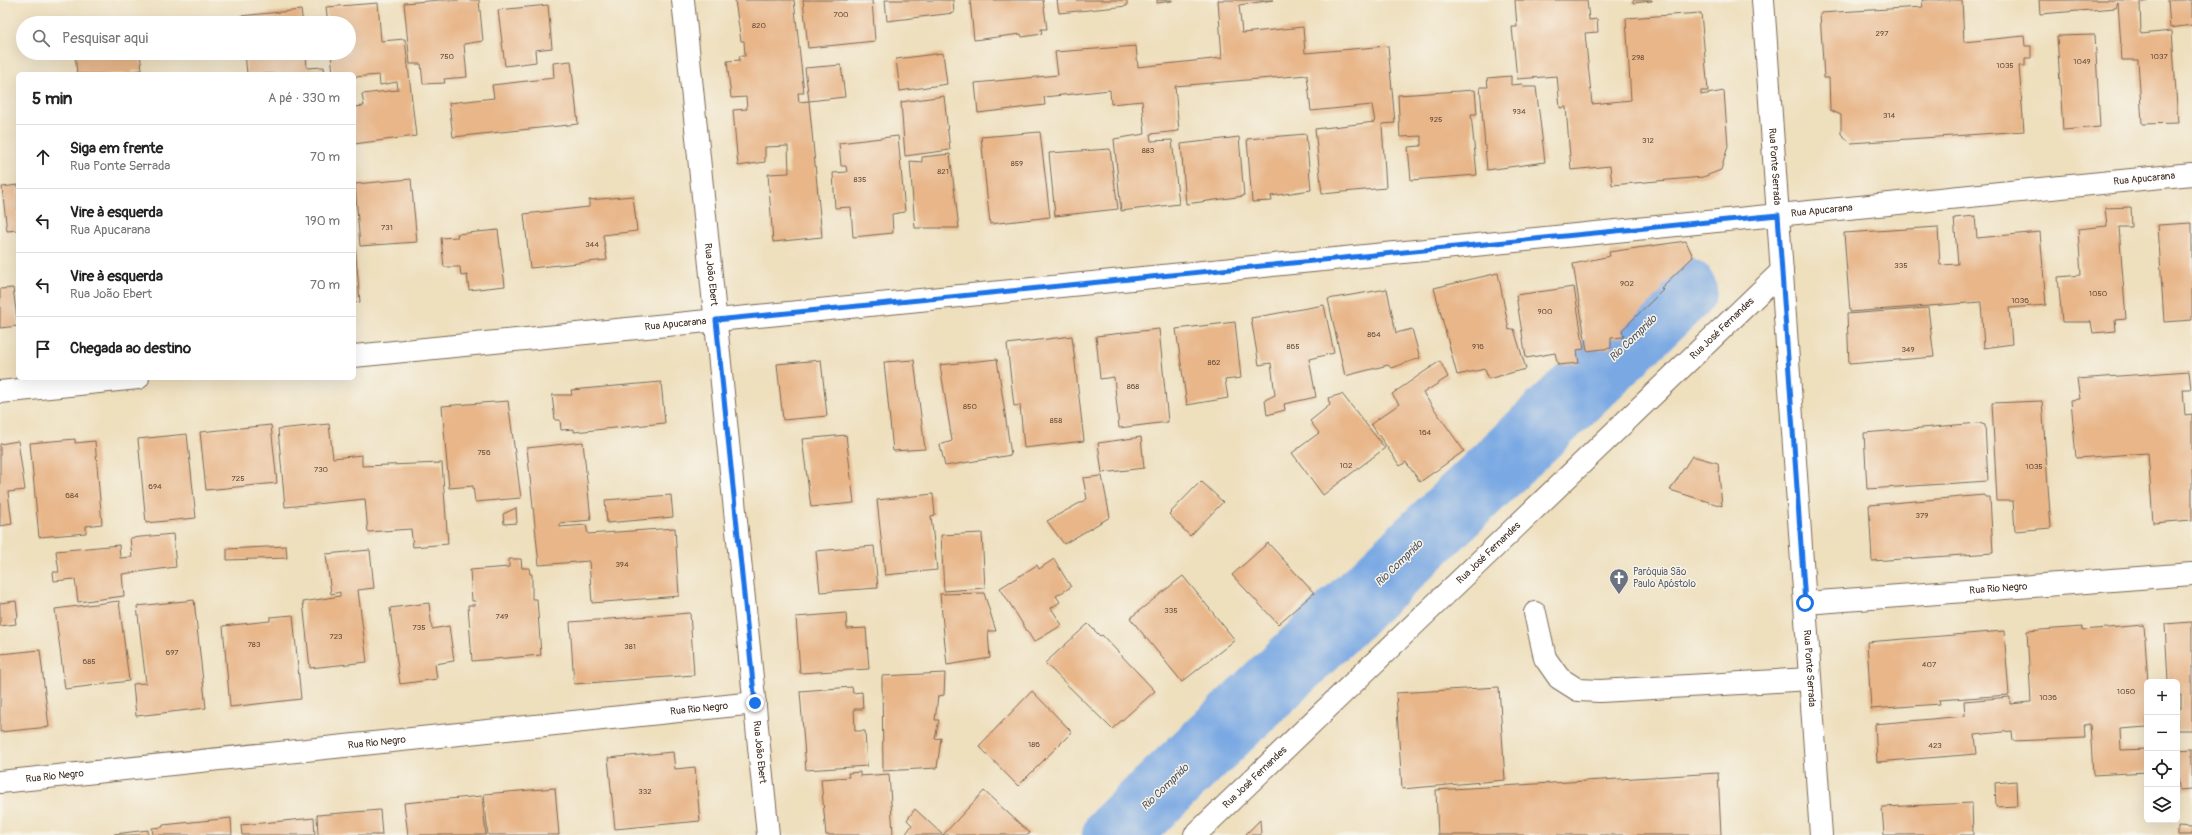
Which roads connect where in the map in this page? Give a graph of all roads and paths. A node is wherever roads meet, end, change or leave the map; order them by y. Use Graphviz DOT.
graph roads {
  1 [pos="683,0"];
  2 [pos="1763,0"];
  3 [pos="2192,174"];
  4 [pos="1778,215"];
  5 [pos="1782,271"];
  6 [pos="716,320"];
  7 [pos="356,356"];
  8 [pos="118,380"];
  9 [pos="0,392"];
  10 [pos="2192,574"];
  11 [pos="1805,603"];
  12 [pos="1535,613"];
  13 [pos="1810,679"];
  14 [pos="755,703"];
  15 [pos="0,782"];
  16 [pos="768,835"];
  17 [pos="1195,835"];
  18 [pos="1821,835"];
  1 -- 6 [label="street, Rua João Ebert"];
  2 -- 4 [label="street, Rua Ponte Serrada"];
  3 -- 4 [label="street, Rua Apucarana"];
  4 -- 5 [label="street, Rua Ponte Serrada"];
  4 -- 6 [label="street, Rua Apucarana"];
  5 -- 11 [label="street, Rua Ponte Serrada"];
  5 -- 17 [label="street, Rua José Fernandes"];
  6 -- 7 [label="street, Rua Apucarana"];
  6 -- 14 [label="street, Rua João Ebert"];
  8 -- 9 [label="street"];
  10 -- 11 [label="street, Rua Rio Negro"];
  11 -- 13 [label="street, Rua Ponte Serrada"];
  12 -- 13 [label="street"];
  13 -- 18 [label="street, Rua Ponte Serrada"];
  14 -- 15 [label="street, Rua Rio Negro"];
  14 -- 16 [label="street, Rua João Ebert"];
}
